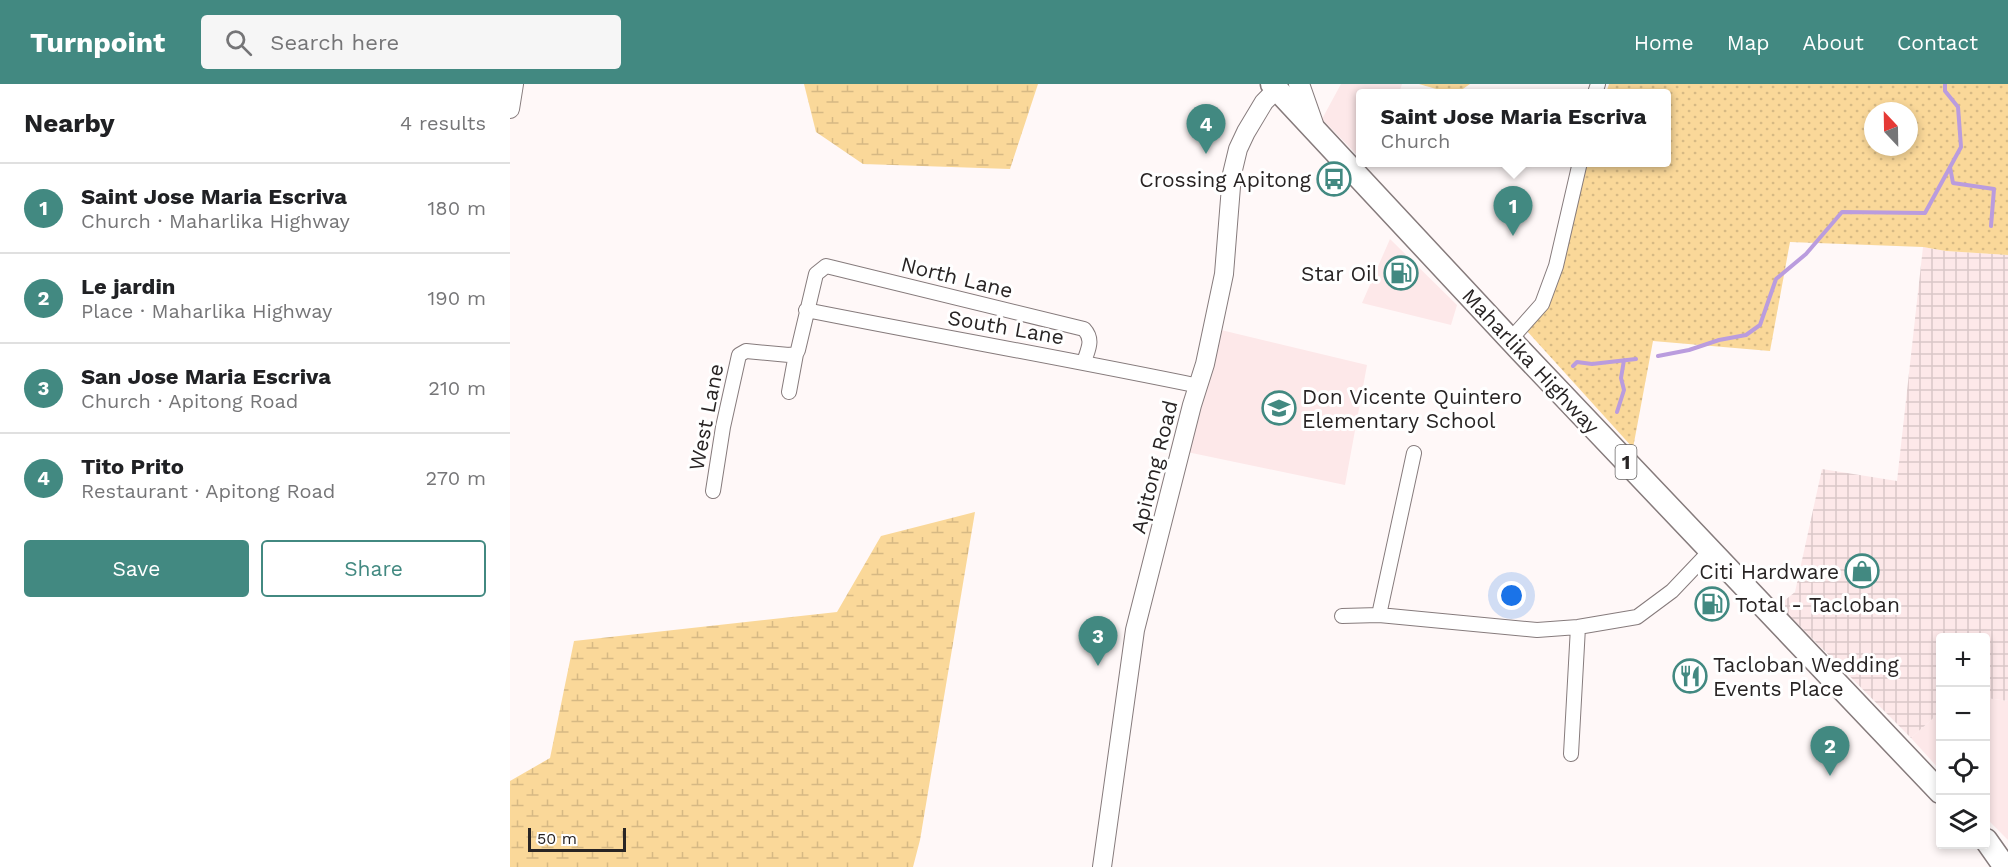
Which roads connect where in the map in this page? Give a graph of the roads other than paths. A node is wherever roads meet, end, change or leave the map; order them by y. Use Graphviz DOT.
graph roads {
  1 [pos="514,84"];
  2 [pos="1299,84"];
  3 [pos="1275,86"];
  4 [pos="510,109"];
  5 [pos="1315,129"];
  6 [pos="1579,167"];
  7 [pos="806,310"];
  8 [pos="1510,340"];
  9 [pos="796,354"];
  10 [pos="1084,362"];
  11 [pos="1198,386"];
  12 [pos="789,392"];
  13 [pos="1414,453"];
  14 [pos="713,491"];
  15 [pos="1711,550"];
  16 [pos="1379,615"];
  17 [pos="1341,616"];
  18 [pos="1578,627"];
  19 [pos="1571,754"];
  20 [pos="1936,787"];
  21 [pos="1990,844"];
  22 [pos="1990,846"];
  23 [pos="2008,858"];
  24 [pos="1102,867"];
  25 [pos="2005,867"];
  1 -- 4 [label="street"];
  2 -- 5 [label="main road"];
  3 -- 5 [label="main road, Maharlika Highway / 1"];
  3 -- 11 [label="street, Apitong Road"];
  5 -- 8 [label="main road, Maharlika Highway / 1"];
  6 -- 8 [label="street"];
  7 -- 9 [label="street"];
  7 -- 10 [label="street, South Lane"];
  7 -- 10 [label="street, North Lane"];
  8 -- 15 [label="main road, Maharlika Highway / 1"];
  9 -- 12 [label="street"];
  9 -- 14 [label="street, West Lane"];
  10 -- 11 [label="street, South Lane"];
  11 -- 24 [label="street, Apitong Road"];
  13 -- 16 [label="street"];
  15 -- 18 [label="street"];
  15 -- 20 [label="main road, Maharlika Highway / 1"];
  16 -- 17 [label="street"];
  16 -- 18 [label="street"];
  18 -- 19 [label="street"];
  21 -- 23 [label="main road"];
  22 -- 25 [label="main road"];
}
